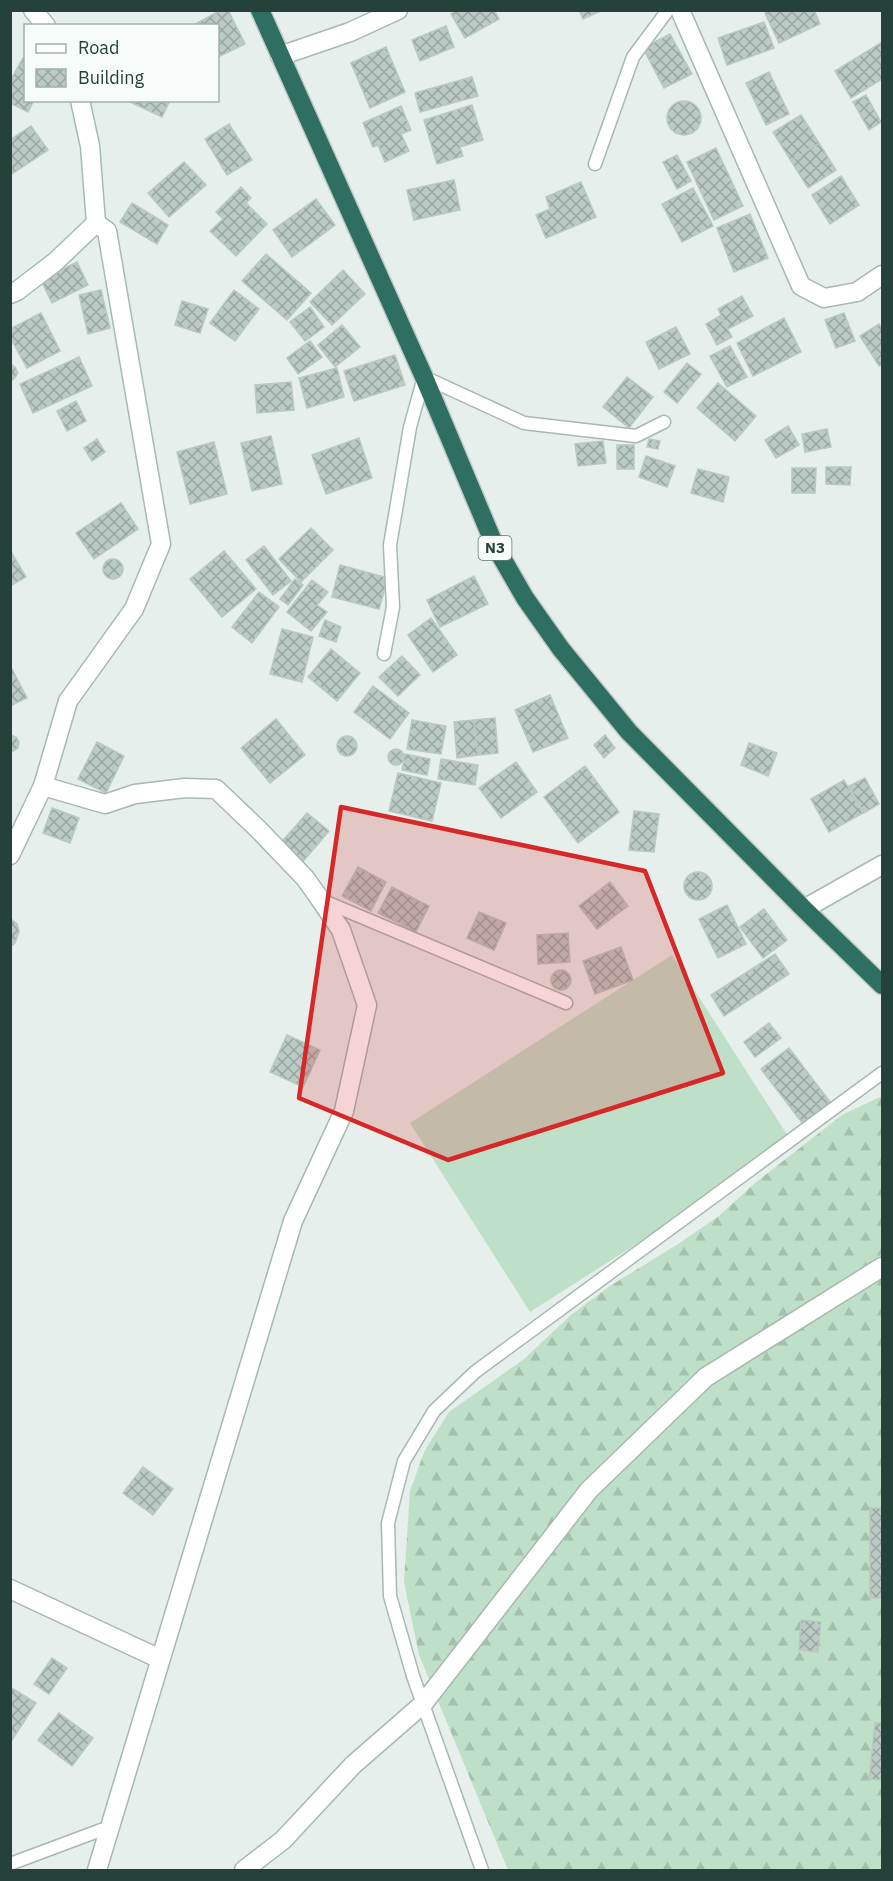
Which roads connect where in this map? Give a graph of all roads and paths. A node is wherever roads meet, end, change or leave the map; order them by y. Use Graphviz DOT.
graph roads {
  1 [pos="33,10"];
  2 [pos="260,10"];
  3 [pos="398,10"];
  4 [pos="668,10"];
  5 [pos="680,10"];
  6 [pos="44,24"];
  7 [pos="280,56"];
  8 [pos="80,102"];
  9 [pos="595,164"];
  10 [pos="96,223"];
  11 [pos="882,275"];
  12 [pos="13,291"];
  13 [pos="424,377"];
  14 [pos="664,422"];
  15 [pos="384,654"];
  16 [pos="44,786"];
  17 [pos="10,855"];
  18 [pos="882,865"];
  19 [pos="320,899"];
  20 [pos="804,909"];
  21 [pos="882,985"];
  22 [pos="566,1003"];
  23 [pos="882,1073"];
  24 [pos="882,1267"];
  25 [pos="10,1589"];
  26 [pos="160,1659"];
  27 [pos="423,1704"];
  28 [pos="109,1827"];
  29 [pos="10,1864"];
  30 [pos="97,1870"];
  31 [pos="244,1870"];
  32 [pos="482,1870"];
  1 -- 6 [label="street"];
  2 -- 7 [label="highway, N3"];
  3 -- 7 [label="street"];
  4 -- 9 [label="lane"];
  5 -- 11 [label="street"];
  7 -- 13 [label="highway, N3"];
  8 -- 10 [label="street"];
  10 -- 12 [label="street"];
  10 -- 16 [label="street"];
  13 -- 14 [label="lane"];
  13 -- 15 [label="lane"];
  13 -- 20 [label="highway, N3"];
  16 -- 17 [label="street"];
  16 -- 19 [label="street"];
  18 -- 20 [label="street"];
  19 -- 22 [label="lane"];
  19 -- 26 [label="street"];
  20 -- 21 [label="highway, N3"];
  23 -- 27 [label="lane"];
  24 -- 27 [label="street"];
  25 -- 26 [label="street"];
  26 -- 28 [label="street"];
  27 -- 31 [label="street"];
  27 -- 32 [label="lane"];
  28 -- 29 [label="lane"];
  28 -- 30 [label="street"];
}
